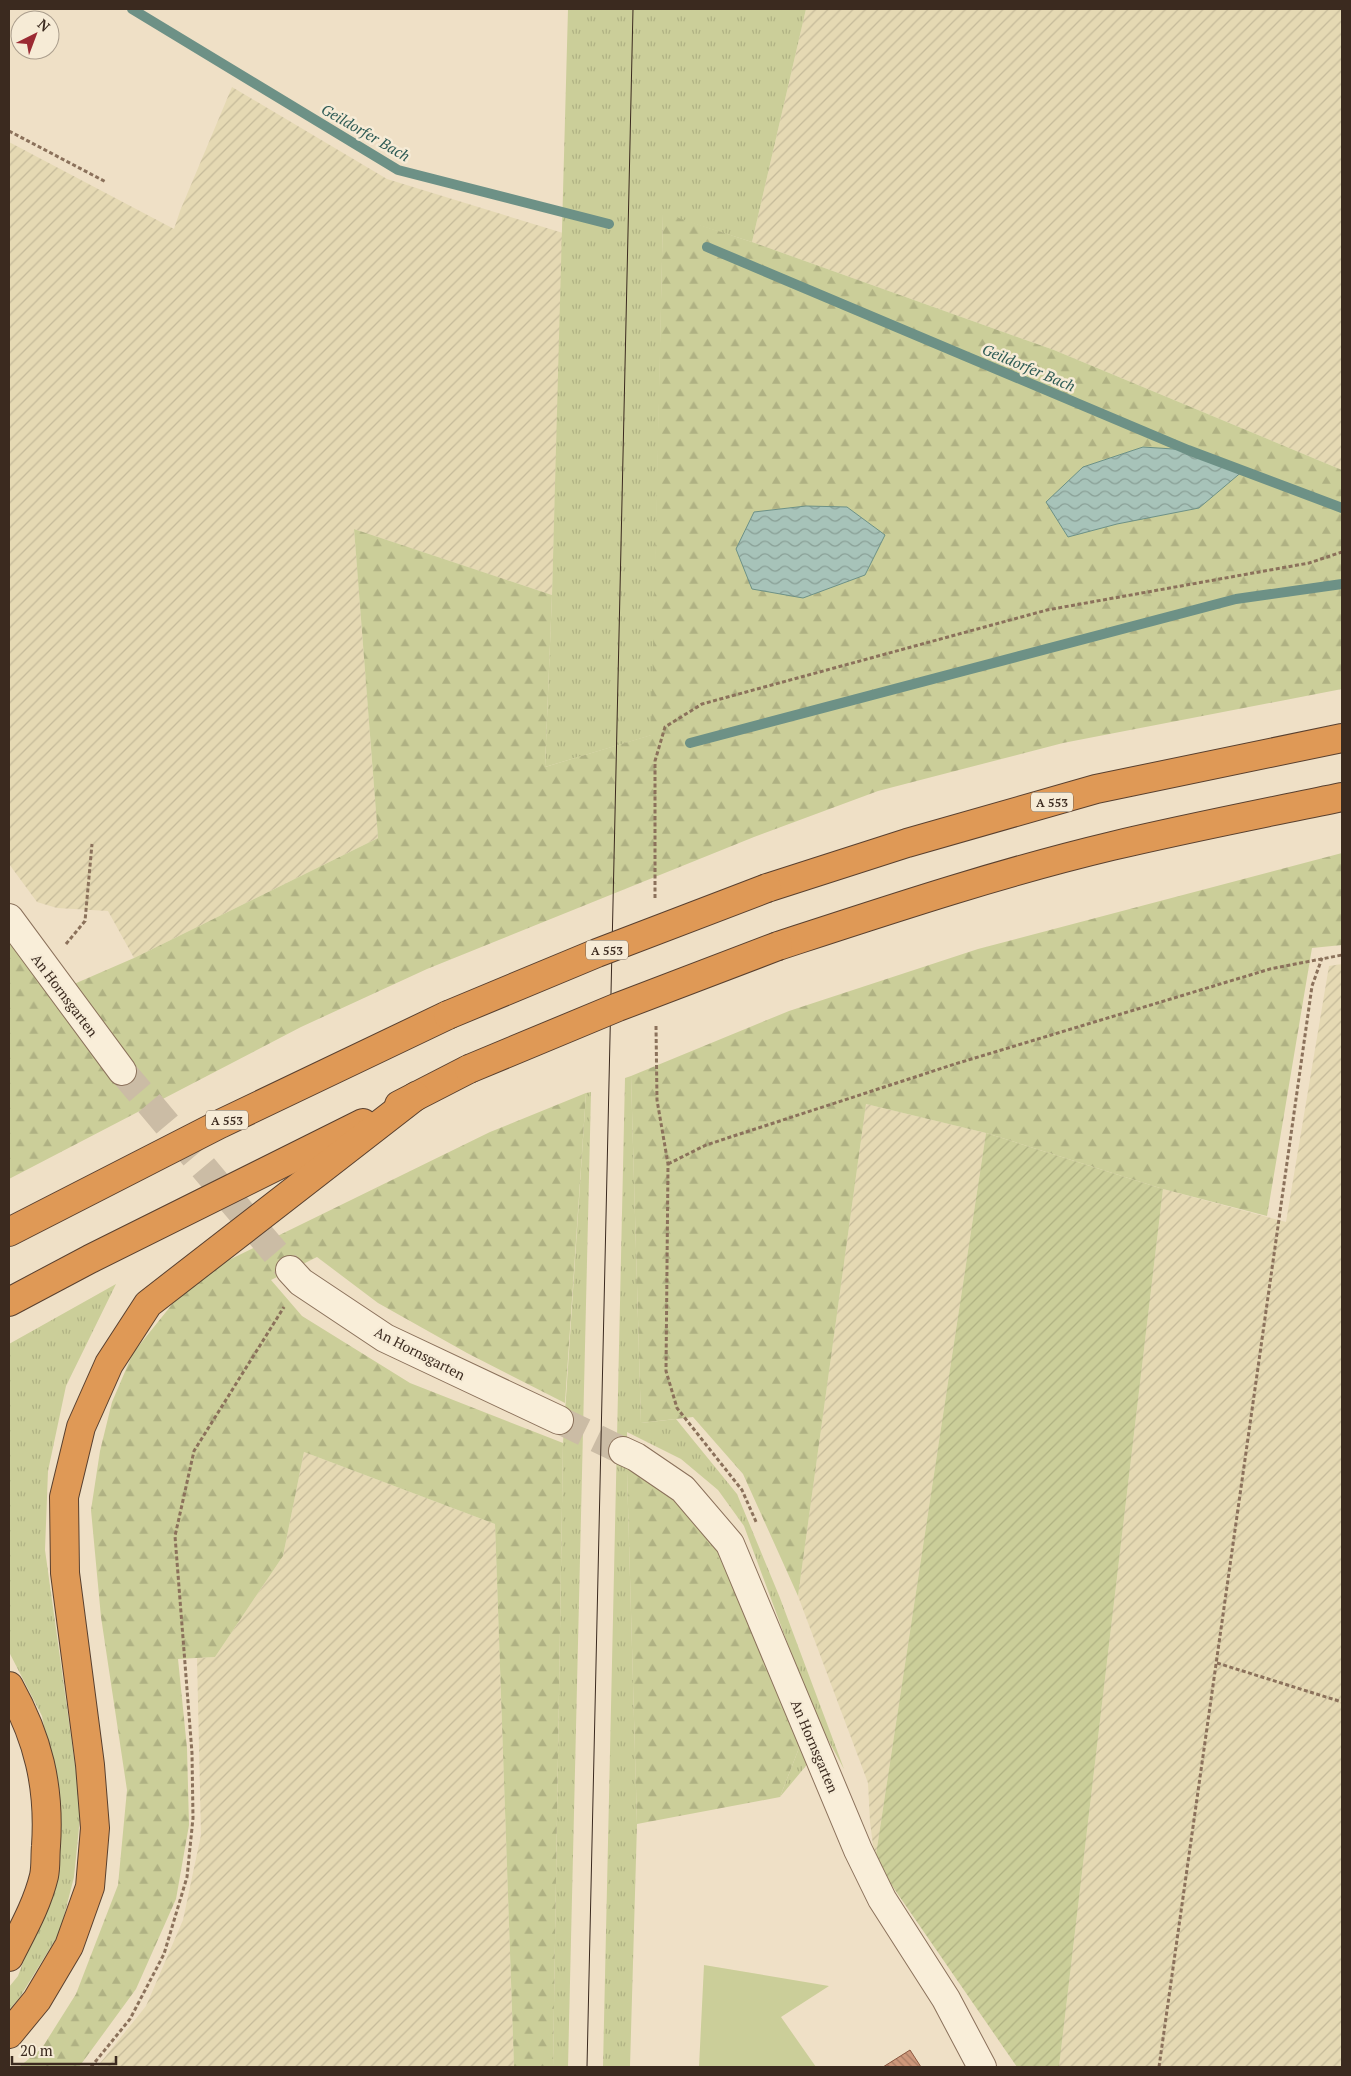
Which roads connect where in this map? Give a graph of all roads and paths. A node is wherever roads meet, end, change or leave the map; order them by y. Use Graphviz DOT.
graph roads {
  1 [pos="9,131"];
  2 [pos="106,182"];
  3 [pos="1342,552"];
  4 [pos="1342,738"];
  5 [pos="1342,797"];
  6 [pos="92,844"];
  7 [pos="655,902"];
  8 [pos="9,918"];
  9 [pos="1342,955"];
  10 [pos="1322,958"];
  11 [pos="45,968"];
  12 [pos="656,1021"];
  13 [pos="122,1071"];
  14 [pos="416,1096"];
  15 [pos="668,1164"];
  16 [pos="9,1232"];
  17 [pos="296,1276"];
  18 [pos="9,1302"];
  19 [pos="558,1420"];
  20 [pos="623,1451"];
  21 [pos="758,1527"];
  22 [pos="1217,1663"];
  23 [pos="9,1686"];
  24 [pos="1342,1702"];
  25 [pos="9,1956"];
  26 [pos="9,2034"];
  27 [pos="91,2067"];
  28 [pos="982,2067"];
  29 [pos="1159,2067"];
  1 -- 2 [label="path"];
  3 -- 7 [label="path"];
  4 -- 16 [label="highway, A 553, bridge"];
  5 -- 14 [label="highway, bridge"];
  6 -- 11 [label="path"];
  8 -- 11 [label="street, An Hornsgarten"];
  9 -- 10 [label="path"];
  10 -- 15 [label="path"];
  10 -- 22 [label="path"];
  11 -- 13 [label="street, An Hornsgarten"];
  12 -- 15 [label="path"];
  14 -- 18 [label="highway"];
  14 -- 26 [label="highway"];
  15 -- 21 [label="path"];
  17 -- 19 [label="street, An Hornsgarten"];
  17 -- 27 [label="path"];
  20 -- 28 [label="street, An Hornsgarten"];
  22 -- 24 [label="path"];
  22 -- 29 [label="path"];
  23 -- 25 [label="highway"];
}
